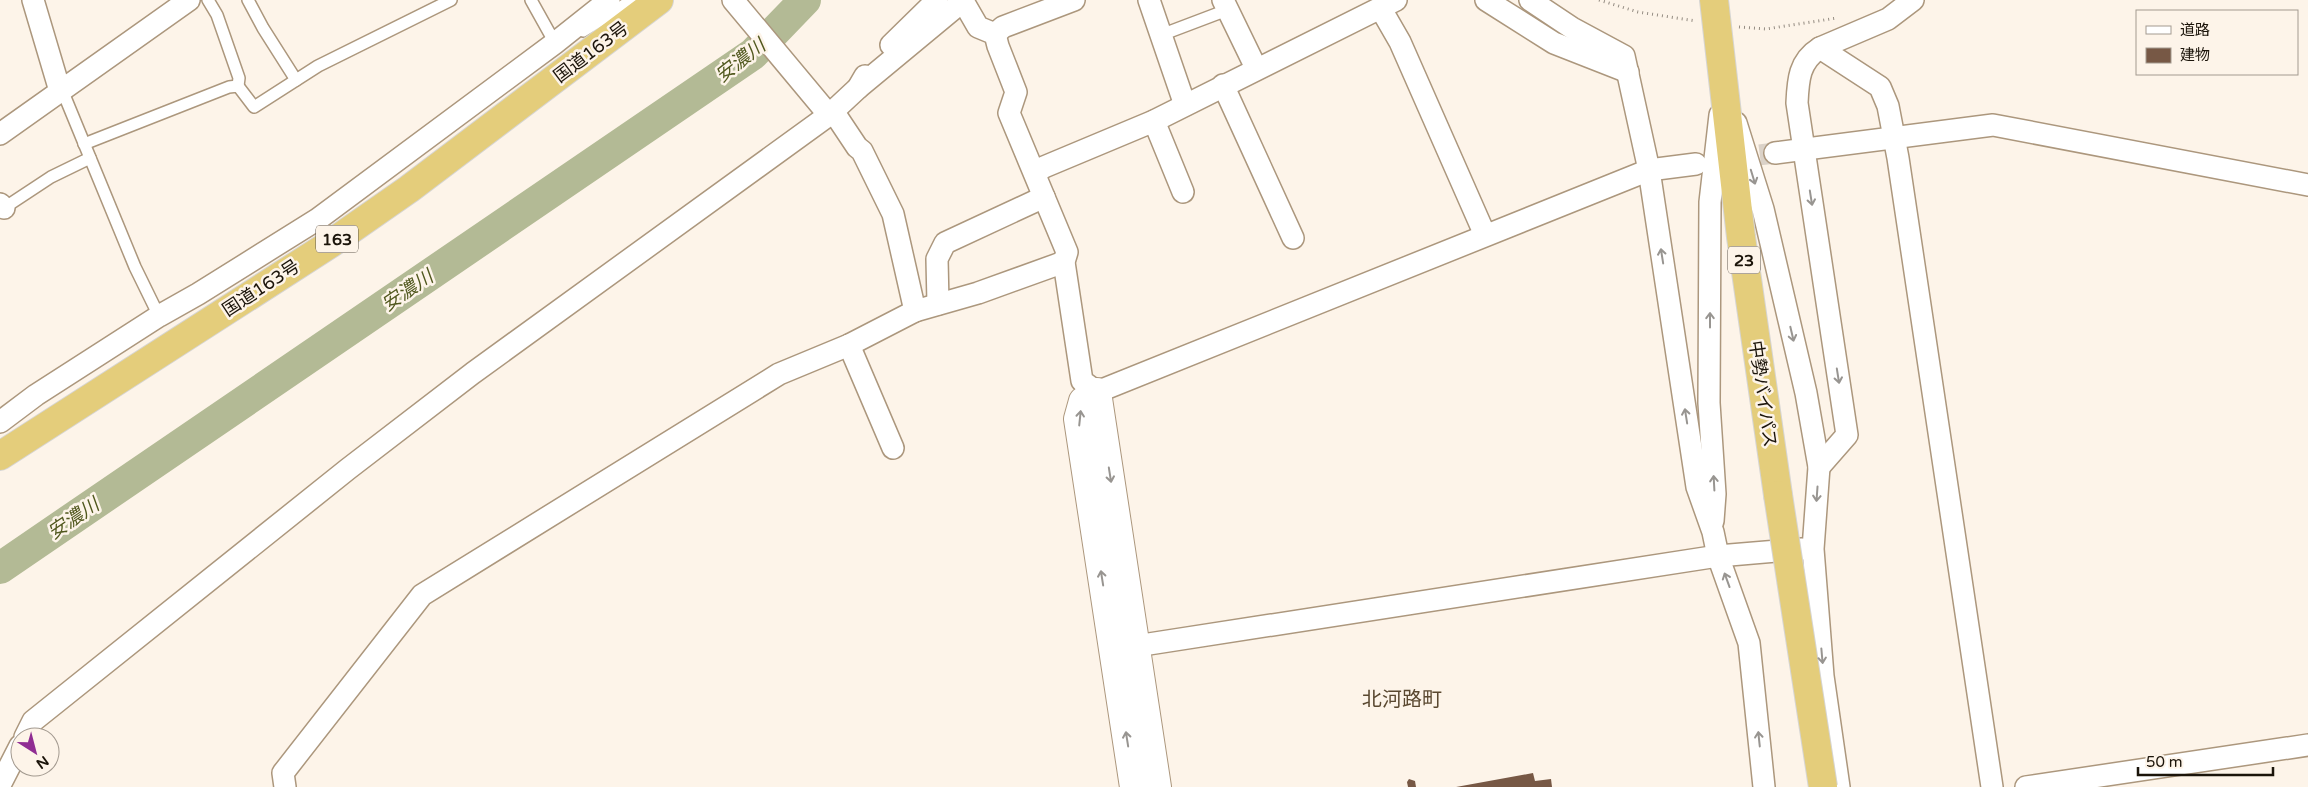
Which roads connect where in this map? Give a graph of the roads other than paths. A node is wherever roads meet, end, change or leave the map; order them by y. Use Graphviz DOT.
graph roads {
  1 [pos="34,0"];
  2 [pos="190,0"];
  3 [pos="208,0"];
  4 [pos="248,0"];
  5 [pos="451,0"];
  6 [pos="531,0"];
  7 [pos="609,0"];
  8 [pos="632,0"];
  9 [pos="659,0"];
  10 [pos="733,0"];
  11 [pos="937,0"];
  12 [pos="1074,0"];
  13 [pos="1149,0"];
  14 [pos="1486,0"];
  15 [pos="1530,0"];
  16 [pos="1913,0"];
  17 [pos="1388,4"];
  18 [pos="1225,5"];
  19 [pos="1716,18"];
  20 [pos="572,30"];
  21 [pos="995,34"];
  22 [pos="1161,35"];
  23 [pos="554,43"];
  24 [pos="1820,48"];
  25 [pos="1256,68"];
  26 [pos="1628,72"];
  27 [pos="296,80"];
  28 [pos="1723,80"];
  29 [pos="1223,85"];
  30 [pos="238,86"];
  31 [pos="858,88"];
  32 [pos="60,91"];
  33 [pos="1185,105"];
  34 [pos="829,112"];
  35 [pos="1154,120"];
  36 [pos="0,134"];
  37 [pos="1894,138"];
  38 [pos="84,144"];
  39 [pos="1804,150"];
  40 [pos="1775,153"];
  41 [pos="90,158"];
  42 [pos="1696,164"];
  43 [pos="1649,170"];
  44 [pos="1035,173"];
  45 [pos="2308,185"];
  46 [pos="1183,192"];
  47 [pos="1044,197"];
  48 [pos="2,206"];
  49 [pos="1485,234"];
  50 [pos="1293,238"];
  51 [pos="1064,262"];
  52 [pos="938,304"];
  53 [pos="916,311"];
  54 [pos="159,316"];
  55 [pos="849,345"];
  56 [pos="1097,392"];
  57 [pos="0,422"];
  58 [pos="893,448"];
  59 [pos="0,456"];
  60 [pos="1819,467"];
  61 [pos="1713,532"];
  62 [pos="1813,549"];
  63 [pos="1718,556"];
  64 [pos="1136,646"];
  65 [pos="30,727"];
  66 [pos="2308,745"];
  67 [pos="10,766"];
  68 [pos="0,785"];
  69 [pos="285,787"];
  70 [pos="1134,787"];
  71 [pos="1157,787"];
  72 [pos="1764,787"];
  73 [pos="1823,787"];
  74 [pos="1839,787"];
  75 [pos="1992,787"];
  76 [pos="2026,787"];
  1 -- 32 [label="street"];
  2 -- 32 [label="street"];
  3 -- 30 [label="lane"];
  4 -- 27 [label="lane"];
  5 -- 27 [label="lane"];
  6 -- 23 [label="lane"];
  7 -- 20 [label="street"];
  8 -- 20 [label="lane"];
  9 -- 59 [label="highway, 国道163号 / 163"];
  10 -- 34 [label="street"];
  11 -- 31 [label="street"];
  12 -- 21 [label="street"];
  13 -- 22 [label="street"];
  14 -- 26 [label="street"];
  15 -- 26 [label="street"];
  16 -- 24 [label="street"];
  17 -- 25 [label="street"];
  17 -- 49 [label="street"];
  18 -- 22 [label="lane"];
  18 -- 25 [label="street"];
  19 -- 28 [label="highway, 中勢バイパス / 23"];
  20 -- 23 [label="street"];
  21 -- 31 [label="street"];
  21 -- 44 [label="street"];
  22 -- 33 [label="street"];
  23 -- 54 [label="street"];
  24 -- 37 [label="street"];
  24 -- 39 [label="street"];
  25 -- 29 [label="street"];
  26 -- 43 [label="street"];
  27 -- 30 [label="lane"];
  28 -- 60 [label="street, one-way"];
  61 -- 28 [label="street, one-way"];
  28 -- 73 [label="highway, 中勢バイパス / 23, bridge"];
  29 -- 33 [label="street"];
  29 -- 50 [label="street"];
  30 -- 38 [label="lane"];
  31 -- 34 [label="street"];
  32 -- 36 [label="street"];
  32 -- 38 [label="lane"];
  33 -- 35 [label="street"];
  34 -- 53 [label="street"];
  34 -- 65 [label="street"];
  35 -- 44 [label="street"];
  35 -- 46 [label="street"];
  37 -- 39 [label="street"];
  37 -- 45 [label="street"];
  37 -- 75 [label="street"];
  38 -- 41 [label="lane"];
  39 -- 40 [label="street"];
  39 -- 60 [label="street, one-way"];
  41 -- 48 [label="lane"];
  41 -- 54 [label="lane"];
  42 -- 43 [label="street"];
  43 -- 49 [label="street"];
  61 -- 43 [label="street, one-way"];
  44 -- 47 [label="street"];
  47 -- 51 [label="street"];
  47 -- 52 [label="street"];
  49 -- 56 [label="street"];
  51 -- 52 [label="street"];
  51 -- 56 [label="street"];
  52 -- 53 [label="street"];
  53 -- 55 [label="street"];
  54 -- 57 [label="street"];
  55 -- 58 [label="street"];
  55 -- 69 [label="street"];
  56 -- 64 [label="street, one-way"];
  70 -- 56 [label="street, one-way"];
  60 -- 62 [label="street, one-way"];
  61 -- 63 [label="street"];
  62 -- 63 [label="street"];
  62 -- 74 [label="street, one-way"];
  63 -- 64 [label="street"];
  72 -- 63 [label="street, one-way"];
  64 -- 71 [label="street"];
  66 -- 76 [label="street"];
  67 -- 68 [label="street"];
}
